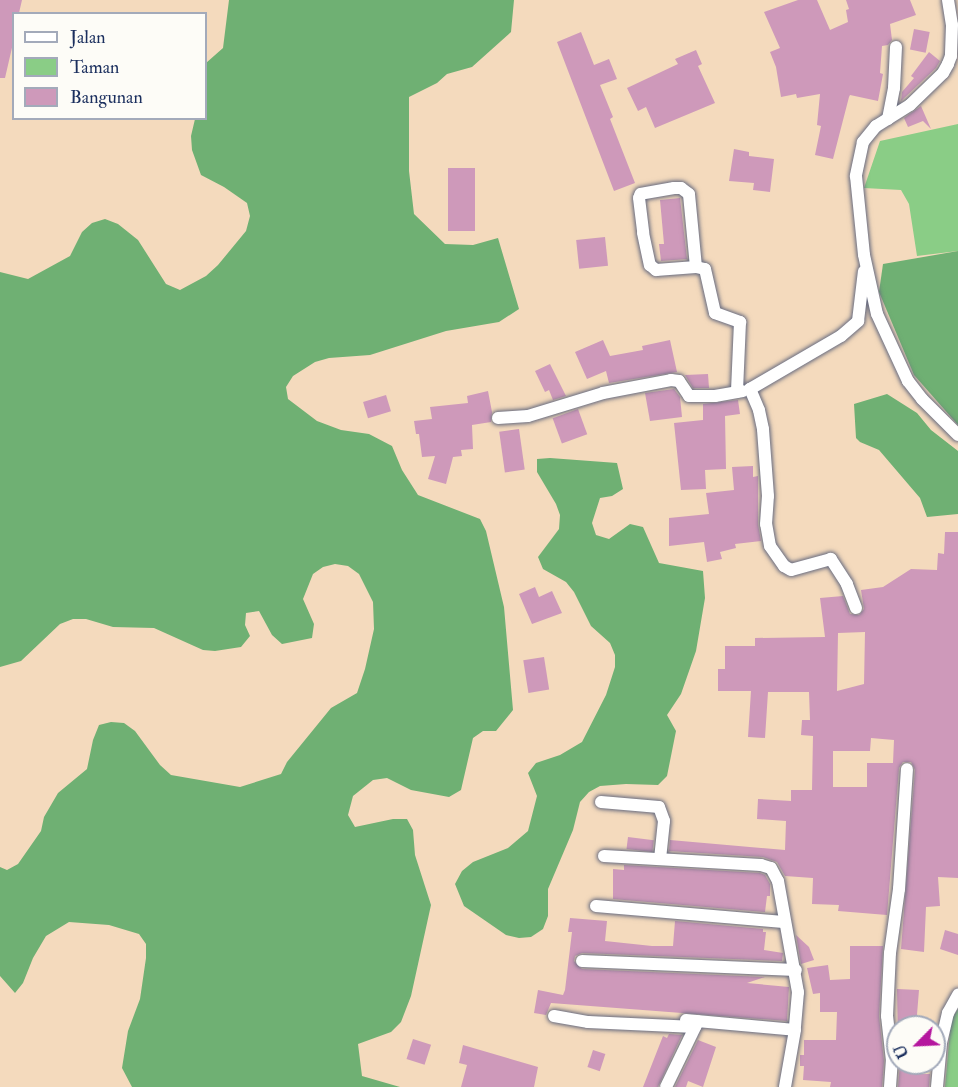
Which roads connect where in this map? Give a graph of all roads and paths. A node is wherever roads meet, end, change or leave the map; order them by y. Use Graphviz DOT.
graph roads {
  1 [pos="948,0"];
  2 [pos="896,47"];
  3 [pos="888,119"];
  4 [pos="864,255"];
  5 [pos="696,267"];
  6 [pos="750,389"];
  7 [pos="737,392"];
  8 [pos="498,418"];
  9 [pos="958,435"];
  10 [pos="856,608"];
  11 [pos="907,769"];
  12 [pos="601,802"];
  13 [pos="604,856"];
  14 [pos="660,859"];
  15 [pos="596,906"];
  16 [pos="783,922"];
  17 [pos="582,961"];
  18 [pos="796,970"];
  19 [pos="958,995"];
  20 [pos="554,1016"];
  21 [pos="660,1017"];
  22 [pos="697,1024"];
  23 [pos="795,1030"];
  24 [pos="666,1087"];
  25 [pos="785,1087"];
  26 [pos="890,1087"];
  27 [pos="937,1087"];
  1 -- 3 [label="street"];
  2 -- 3 [label="street"];
  3 -- 4 [label="street"];
  4 -- 6 [label="street"];
  4 -- 9 [label="street"];
  5 -- 5 [label="street"];
  5 -- 7 [label="street"];
  6 -- 7 [label="street"];
  6 -- 10 [label="street"];
  7 -- 8 [label="street"];
  11 -- 26 [label="street"];
  12 -- 14 [label="street"];
  13 -- 14 [label="street"];
  14 -- 16 [label="street"];
  15 -- 16 [label="street"];
  16 -- 18 [label="street"];
  17 -- 18 [label="street"];
  18 -- 23 [label="street"];
  19 -- 27 [label="street"];
  20 -- 22 [label="street"];
  21 -- 22 [label="street"];
  22 -- 23 [label="street"];
  22 -- 24 [label="street"];
  23 -- 25 [label="street"];
}
